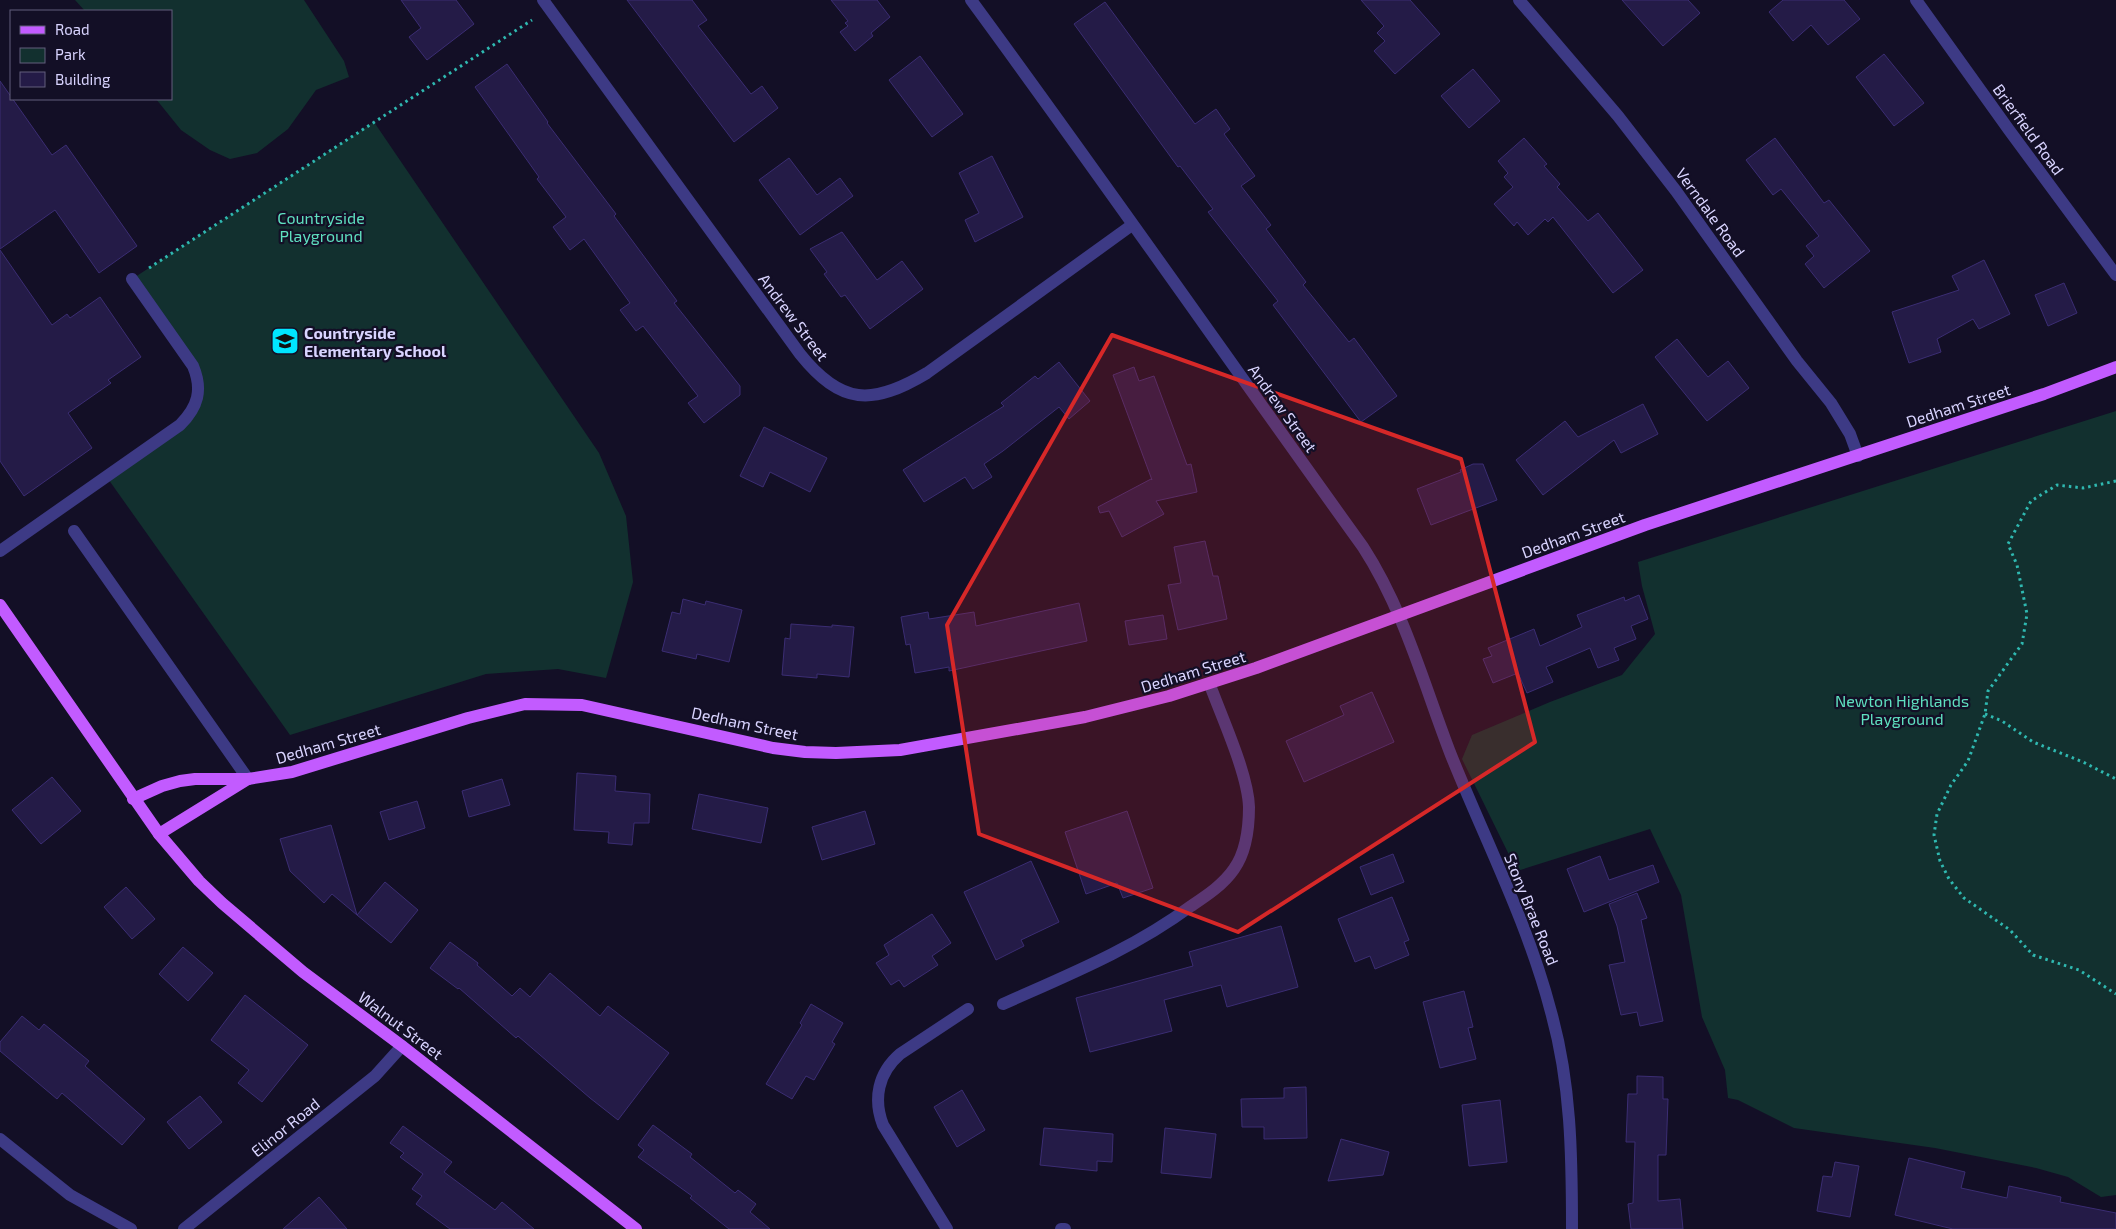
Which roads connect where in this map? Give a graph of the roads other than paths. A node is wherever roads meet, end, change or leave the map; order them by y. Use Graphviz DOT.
graph roads {
  1 [pos="971,0"];
  2 [pos="1519,0"];
  3 [pos="1916,0"];
  4 [pos="546,4"];
  5 [pos="1132,225"];
  6 [pos="2116,275"];
  7 [pos="132,279"];
  8 [pos="2116,367"];
  9 [pos="1858,456"];
  10 [pos="74,531"];
  11 [pos="0,550"];
  12 [pos="0,606"];
  13 [pos="1399,615"];
  14 [pos="1210,685"];
  15 [pos="248,779"];
  16 [pos="133,799"];
  17 [pos="159,834"];
  18 [pos="1003,1004"];
  19 [pos="968,1010"];
  20 [pos="402,1046"];
  21 [pos="0,1139"];
  22 [pos="131,1229"];
  23 [pos="184,1229"];
  24 [pos="636,1229"];
  25 [pos="947,1229"];
  26 [pos="1572,1229"];
  1 -- 5 [label="street, Andrew Street"];
  2 -- 9 [label="street, Verndale Road"];
  3 -- 6 [label="street, Brierfield Road"];
  4 -- 5 [label="street, Andrew Street"];
  5 -- 13 [label="street, Andrew Street"];
  7 -- 11 [label="street"];
  8 -- 9 [label="main road, Dedham Street"];
  9 -- 13 [label="main road, Dedham Street"];
  10 -- 15 [label="street"];
  12 -- 16 [label="main road"];
  13 -- 14 [label="main road, Dedham Street"];
  13 -- 26 [label="street, Stony Brae Road"];
  14 -- 15 [label="main road, Dedham Street"];
  14 -- 18 [label="street"];
  15 -- 16 [label="main road, Dedham Street"];
  15 -- 17 [label="main road, Dedham Street"];
  16 -- 17 [label="main road"];
  17 -- 20 [label="main road, Walnut Street"];
  19 -- 25 [label="street"];
  20 -- 23 [label="street, Elinor Road"];
  20 -- 24 [label="main road, Walnut Street"];
  21 -- 22 [label="street"];
}
